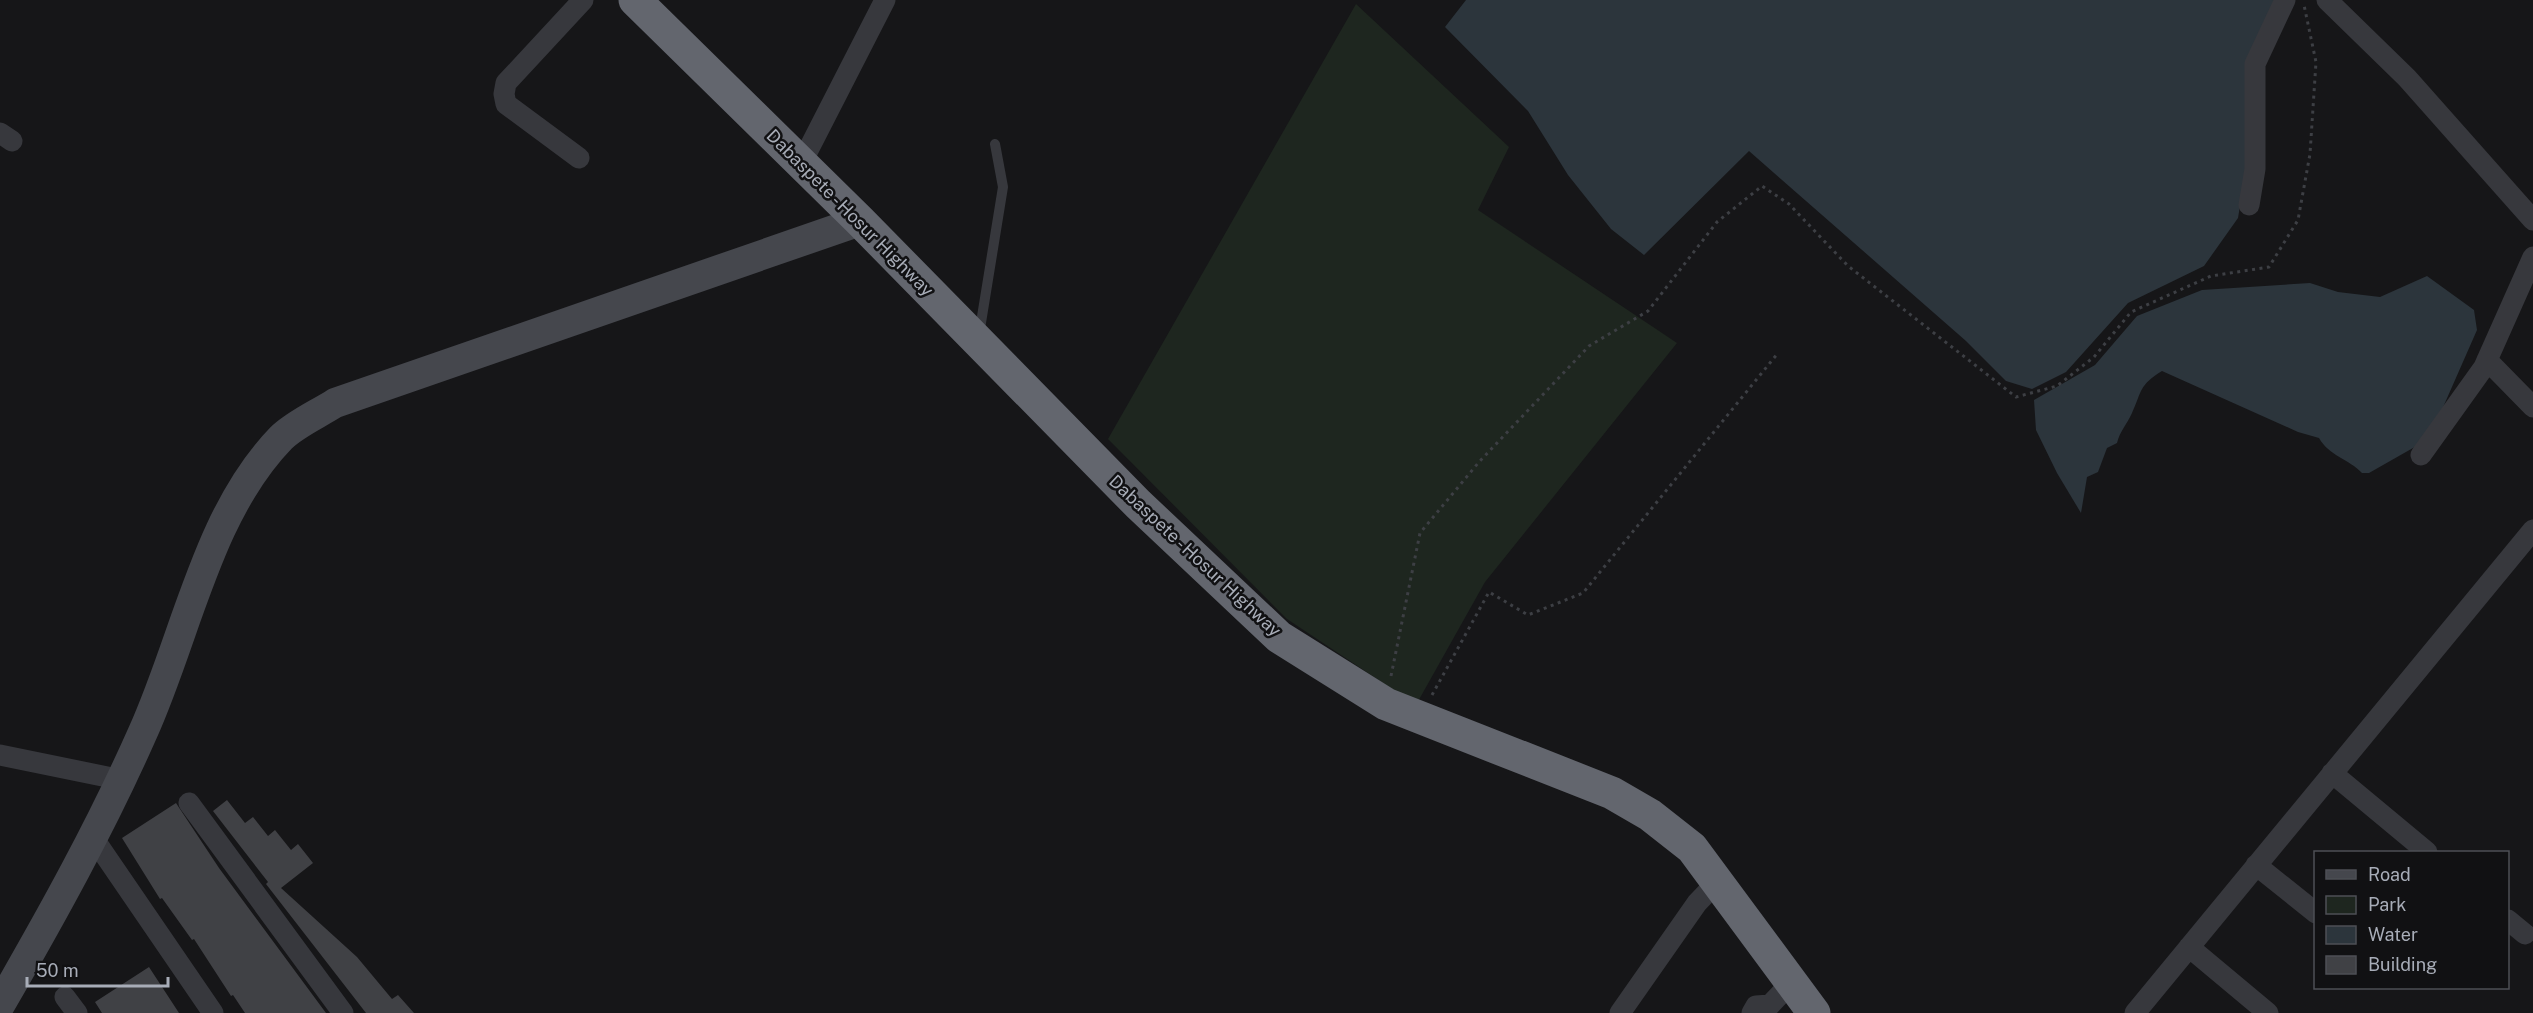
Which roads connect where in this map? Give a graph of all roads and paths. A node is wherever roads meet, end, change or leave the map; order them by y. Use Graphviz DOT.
graph roads {
  1 [pos="584,0"];
  2 [pos="635,0"];
  3 [pos="885,0"];
  4 [pos="2285,0"];
  5 [pos="2303,0"];
  6 [pos="2327,0"];
  7 [pos="995,144"];
  8 [pos="579,158"];
  9 [pos="801,164"];
  10 [pos="2249,205"];
  11 [pos="2533,220"];
  12 [pos="861,221"];
  13 [pos="2533,256"];
  14 [pos="978,341"];
  15 [pos="1778,353"];
  16 [pos="2487,360"];
  17 [pos="2533,407"];
  18 [pos="2421,455"];
  19 [pos="2533,530"];
  20 [pos="1386,704"];
  21 [pos="1423,720"];
  22 [pos="0,755"];
  23 [pos="2332,773"];
  24 [pos="122,780"];
  25 [pos="189,803"];
  26 [pos="94,839"];
  27 [pos="2426,851"];
  28 [pos="2256,865"];
  29 [pos="1717,882"];
  30 [pos="2314,912"];
  31 [pos="2509,921"];
  32 [pos="2525,934"];
  33 [pos="2189,947"];
  34 [pos="1771,1004"];
  35 [pos="0,1005"];
  36 [pos="213,1013"];
  37 [pos="343,1013"];
  38 [pos="1620,1013"];
  39 [pos="1814,1013"];
  40 [pos="2135,1013"];
  41 [pos="2268,1013"];
  1 -- 8 [label="street"];
  2 -- 9 [label="highway, Dabaspete - Hosur Highway"];
  3 -- 9 [label="street"];
  4 -- 10 [label="street"];
  5 -- 20 [label="path"];
  6 -- 11 [label="street"];
  7 -- 14 [label="lane"];
  9 -- 12 [label="highway, Dabaspete - Hosur Highway"];
  12 -- 14 [label="highway, Dabaspete - Hosur Highway"];
  12 -- 24 [label="street"];
  13 -- 16 [label="street"];
  14 -- 20 [label="highway, Dabaspete - Hosur Highway"];
  15 -- 21 [label="path"];
  16 -- 17 [label="street"];
  16 -- 18 [label="street"];
  19 -- 23 [label="street"];
  20 -- 21 [label="highway, Dabaspete - Hosur Highway"];
  21 -- 29 [label="highway, Dabaspete - Hosur Highway"];
  22 -- 24 [label="street"];
  23 -- 27 [label="street"];
  23 -- 28 [label="street"];
  24 -- 26 [label="street"];
  25 -- 37 [label="street"];
  26 -- 35 [label="street"];
  26 -- 36 [label="street"];
  28 -- 30 [label="street"];
  28 -- 33 [label="street"];
  29 -- 34 [label="highway, Dabaspete - Hosur Highway"];
  29 -- 38 [label="street"];
  31 -- 32 [label="street"];
  33 -- 40 [label="street"];
  33 -- 41 [label="street"];
  34 -- 39 [label="highway, Dabaspete - Hosur Highway"];
}
